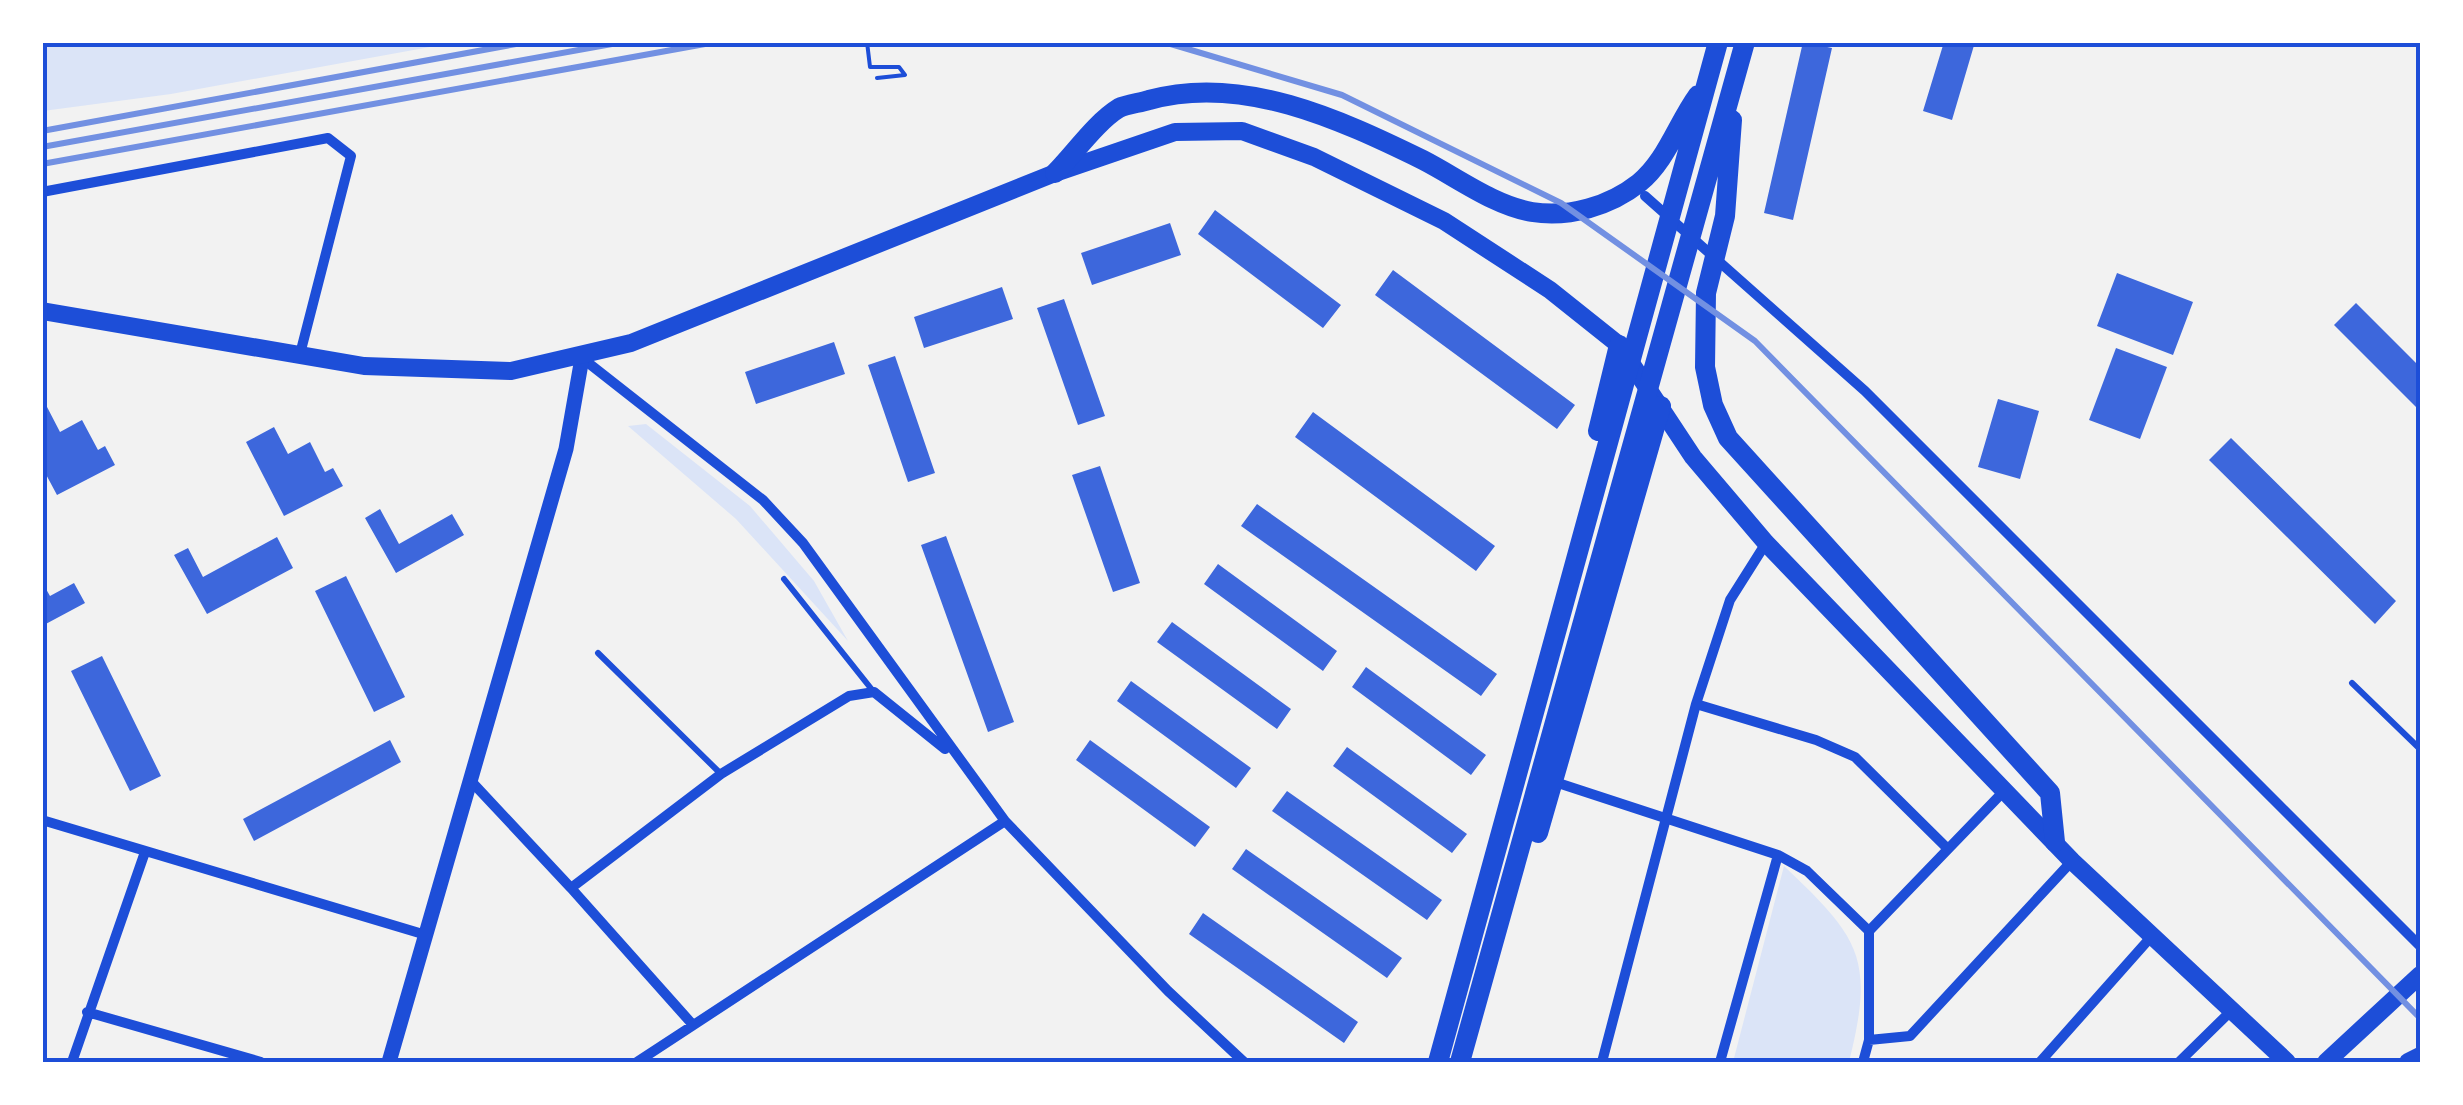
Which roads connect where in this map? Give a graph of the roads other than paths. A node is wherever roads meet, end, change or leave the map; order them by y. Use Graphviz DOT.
graph roads {
  1 [pos="1718,42"];
  2 [pos="1746,42"];
  3 [pos="1708,82"];
  4 [pos="1732,90"];
  5 [pos="1056,173"];
  6 [pos="42,192"];
  7 [pos="1645,196"];
  8 [pos="42,312"];
  9 [pos="1619,346"];
  10 [pos="300,354"];
  11 [pos="582,358"];
  12 [pos="1661,406"];
  13 [pos="1766,544"];
  14 [pos="784,579"];
  15 [pos="598,653"];
  16 [pos="2352,684"];
  17 [pos="874,692"];
  18 [pos="1696,704"];
  19 [pos="2420,750"];
  20 [pos="954,755"];
  21 [pos="722,774"];
  22 [pos="470,780"];
  23 [pos="1555,782"];
  24 [pos="2005,790"];
  25 [pos="1665,816"];
  26 [pos="42,820"];
  27 [pos="1005,821"];
  28 [pos="2054,842"];
  29 [pos="1948,849"];
  30 [pos="145,852"];
  31 [pos="1778,855"];
  32 [pos="2072,860"];
  33 [pos="1492,867"];
  34 [pos="1514,870"];
  35 [pos="571,888"];
  36 [pos="1869,932"];
  37 [pos="426,935"];
  38 [pos="2152,936"];
  39 [pos="2420,946"];
  40 [pos="2420,975"];
  41 [pos="87,1012"];
  42 [pos="2230,1012"];
  43 [pos="693,1025"];
  44 [pos="1869,1040"];
  45 [pos="2420,1056"];
  46 [pos="72,1062"];
  47 [pos="261,1062"];
  48 [pos="389,1062"];
  49 [pos="637,1062"];
  50 [pos="1244,1062"];
  51 [pos="1438,1062"];
  52 [pos="1460,1062"];
  53 [pos="1602,1062"];
  54 [pos="1720,1062"];
  55 [pos="1862,1062"];
  56 [pos="2040,1062"];
  57 [pos="2179,1062"];
  58 [pos="2286,1062"];
  59 [pos="2326,1062"];
  60 [pos="2408,1062"];
  1 -- 3 [label="main road"];
  2 -- 4 [label="main road"];
  3 -- 5 [label="main road"];
  3 -- 33 [label="main road"];
  4 -- 28 [label="main road"];
  4 -- 34 [label="main road"];
  5 -- 9 [label="main road"];
  5 -- 11 [label="main road"];
  6 -- 10 [label="street"];
  7 -- 39 [label="street"];
  8 -- 10 [label="main road"];
  9 -- 12 [label="main road"];
  9 -- 33 [label="main road"];
  10 -- 11 [label="main road"];
  11 -- 20 [label="street"];
  11 -- 22 [label="street"];
  12 -- 13 [label="main road"];
  12 -- 23 [label="main road"];
  13 -- 18 [label="street"];
  13 -- 24 [label="main road"];
  14 -- 17 [label="lane"];
  15 -- 21 [label="lane"];
  16 -- 19 [label="lane"];
  17 -- 20 [label="street"];
  17 -- 21 [label="street"];
  18 -- 25 [label="street"];
  18 -- 29 [label="street"];
  20 -- 27 [label="street"];
  21 -- 35 [label="street"];
  22 -- 35 [label="street"];
  22 -- 37 [label="street"];
  23 -- 25 [label="street"];
  23 -- 34 [label="main road"];
  24 -- 28 [label="main road"];
  24 -- 29 [label="street"];
  25 -- 31 [label="street"];
  25 -- 53 [label="street"];
  26 -- 30 [label="street"];
  27 -- 43 [label="street"];
  27 -- 50 [label="street"];
  28 -- 32 [label="main road"];
  29 -- 36 [label="street"];
  30 -- 37 [label="street"];
  30 -- 41 [label="street"];
  31 -- 36 [label="street"];
  31 -- 54 [label="street"];
  32 -- 38 [label="main road"];
  32 -- 44 [label="street"];
  33 -- 51 [label="main road"];
  34 -- 52 [label="main road"];
  35 -- 43 [label="street"];
  36 -- 44 [label="street"];
  37 -- 48 [label="street"];
  38 -- 42 [label="main road"];
  38 -- 56 [label="street"];
  40 -- 59 [label="main road"];
  41 -- 46 [label="street"];
  41 -- 47 [label="street"];
  42 -- 57 [label="street"];
  42 -- 58 [label="main road"];
  43 -- 49 [label="street"];
  44 -- 55 [label="street"];
  45 -- 60 [label="main road"];
}
